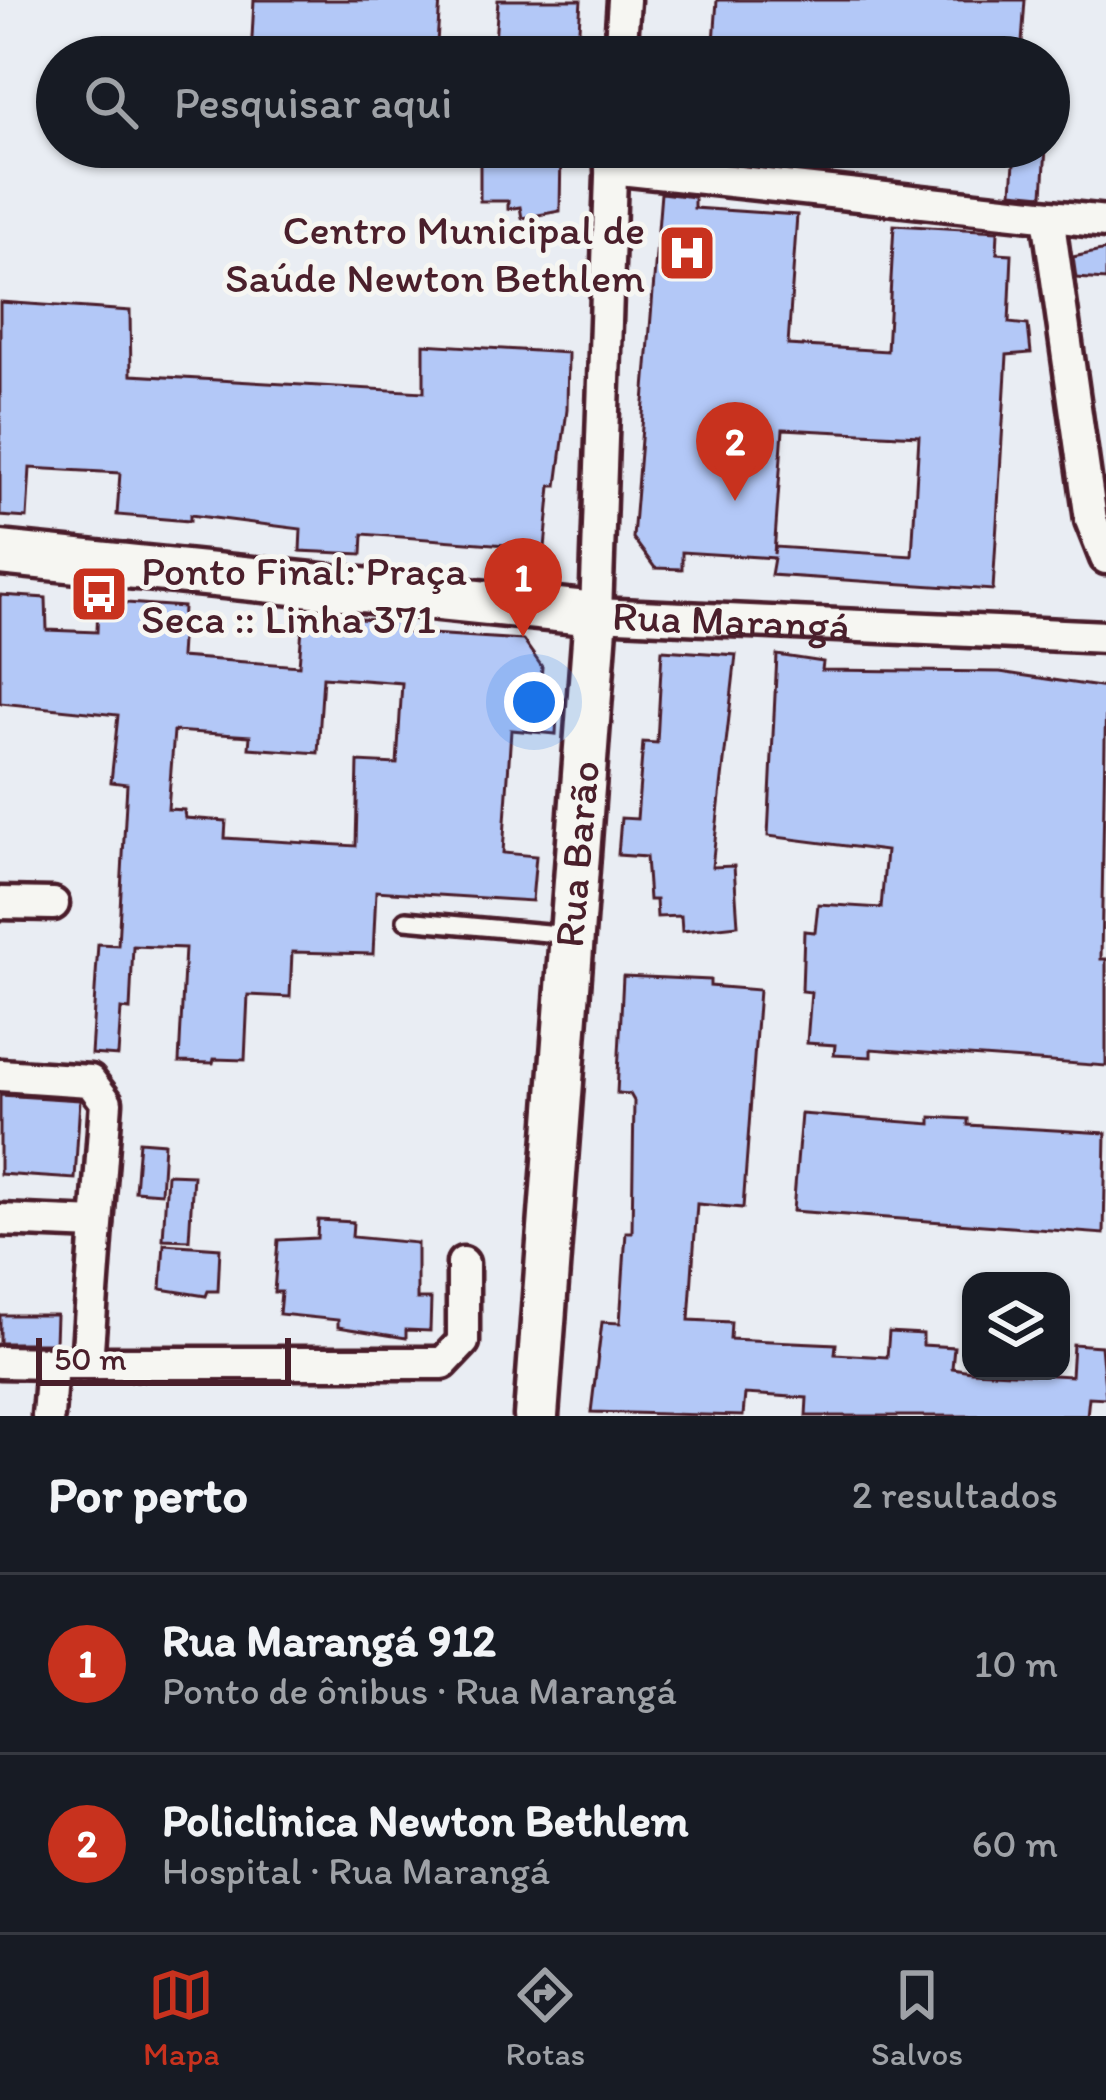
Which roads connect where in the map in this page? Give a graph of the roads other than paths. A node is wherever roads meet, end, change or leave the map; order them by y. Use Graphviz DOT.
graph roads {
  1 [pos="624,0"];
  2 [pos="621,36"];
  3 [pos="612,168"];
  4 [pos="693,168"];
  5 [pos="1048,216"];
  6 [pos="1106,222"];
  7 [pos="0,553"];
  8 [pos="1106,558"];
  9 [pos="596,614"];
  10 [pos="1106,638"];
  11 [pos="0,903"];
  12 [pos="52,904"];
  13 [pos="406,920"];
  14 [pos="569,934"];
  15 [pos="0,1075"];
  16 [pos="0,1220"];
  17 [pos="97,1225"];
  18 [pos="463,1264"];
  19 [pos="0,1362"];
  20 [pos="52,1363"];
  21 [pos="87,1363"];
  22 [pos="48,1416"];
  23 [pos="536,1416"];
  1 -- 2 [label="street"];
  3 -- 9 [label="street, Rua Barão"];
  4 -- 5 [label="street"];
  5 -- 6 [label="street"];
  5 -- 8 [label="street"];
  7 -- 9 [label="street, Rua Marangá"];
  9 -- 10 [label="street, Rua Marangá"];
  9 -- 14 [label="street, Rua Barão"];
  11 -- 12 [label="street"];
  13 -- 14 [label="lane"];
  14 -- 23 [label="street, Rua Barão"];
  15 -- 17 [label="street"];
  16 -- 17 [label="street"];
  17 -- 21 [label="street"];
  18 -- 21 [label="street"];
  19 -- 20 [label="street"];
  20 -- 21 [label="street"];
  20 -- 22 [label="street"];
}
